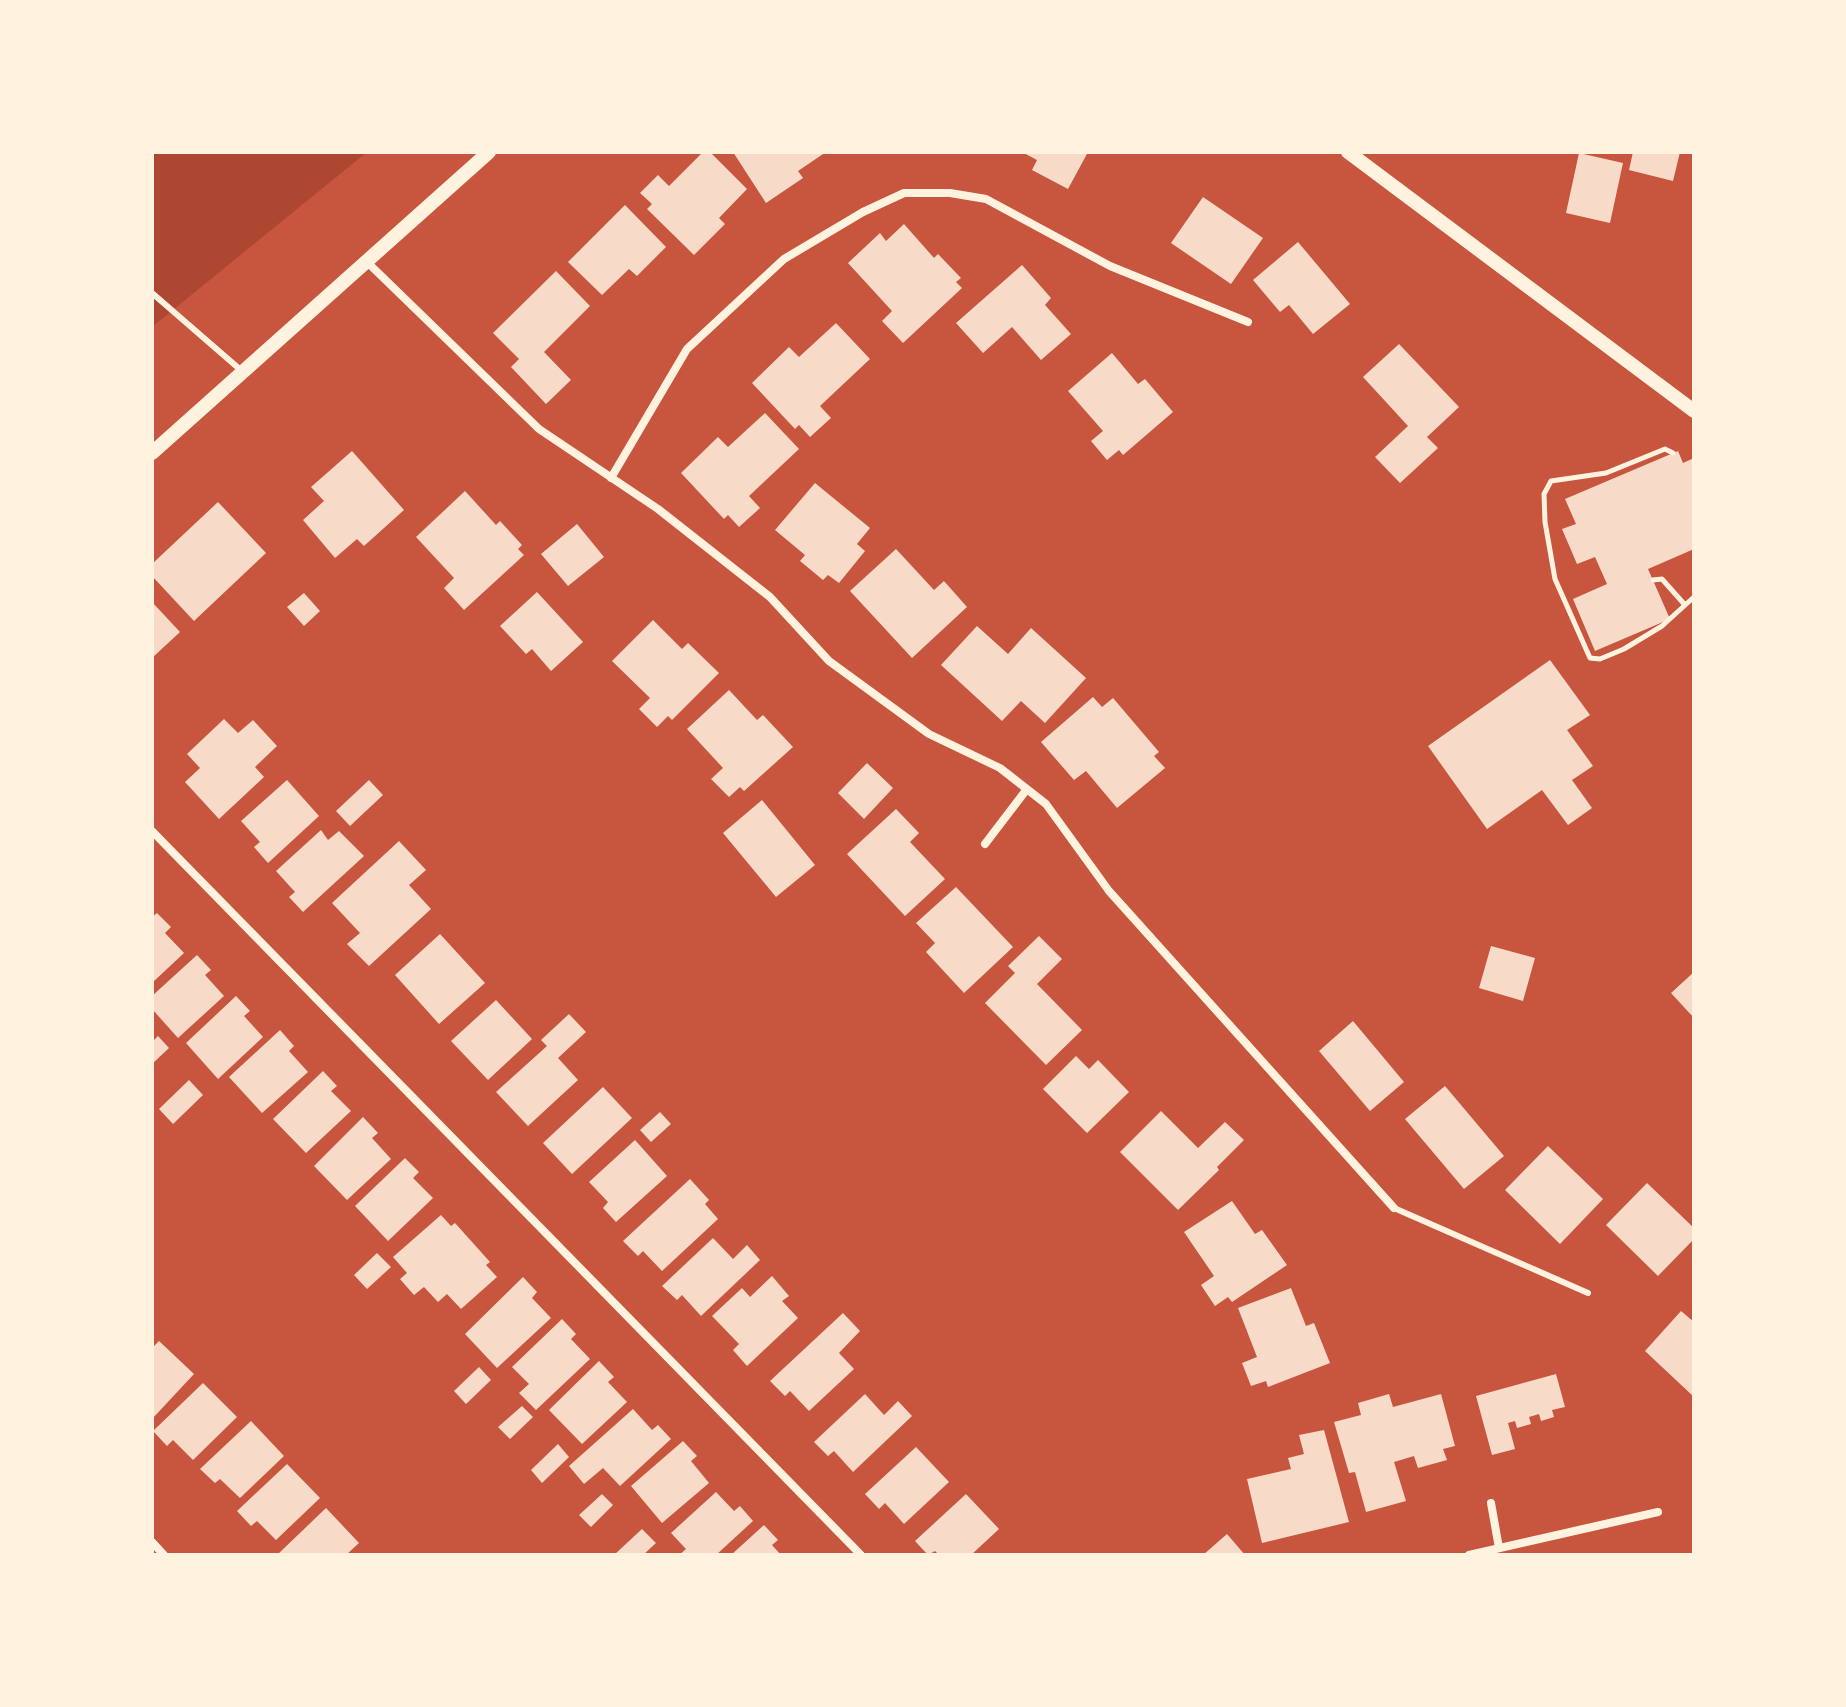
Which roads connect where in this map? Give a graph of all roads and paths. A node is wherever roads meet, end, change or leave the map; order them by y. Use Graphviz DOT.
graph roads {
  1 [pos="489,152"];
  2 [pos="1348,152"];
  3 [pos="366,261"];
  4 [pos="152,293"];
  5 [pos="1248,322"];
  6 [pos="243,372"];
  7 [pos="1694,411"];
  8 [pos="152,453"];
  9 [pos="1673,453"];
  10 [pos="611,478"];
  11 [pos="1653,580"];
  12 [pos="1694,597"];
  13 [pos="1685,605"];
  14 [pos="1027,789"];
  15 [pos="152,831"];
  16 [pos="985,844"];
  17 [pos="1394,1208"];
  18 [pos="1588,1293"];
  19 [pos="1491,1503"];
  20 [pos="1658,1512"];
  21 [pos="152,1542"];
  22 [pos="1499,1548"];
  23 [pos="164,1555"];
  24 [pos="861,1555"];
  25 [pos="1469,1555"];
  1 -- 3 [label="street"];
  2 -- 7 [label="street"];
  3 -- 6 [label="street"];
  3 -- 10 [label="street"];
  4 -- 6 [label="lane"];
  5 -- 10 [label="street"];
  6 -- 8 [label="street"];
  9 -- 13 [label="path"];
  10 -- 14 [label="street"];
  11 -- 13 [label="path"];
  12 -- 13 [label="path"];
  14 -- 16 [label="street"];
  14 -- 17 [label="street"];
  15 -- 24 [label="street"];
  17 -- 18 [label="lane"];
  19 -- 22 [label="street"];
  20 -- 22 [label="street"];
  21 -- 23 [label="street"];
  22 -- 25 [label="street"];
}
